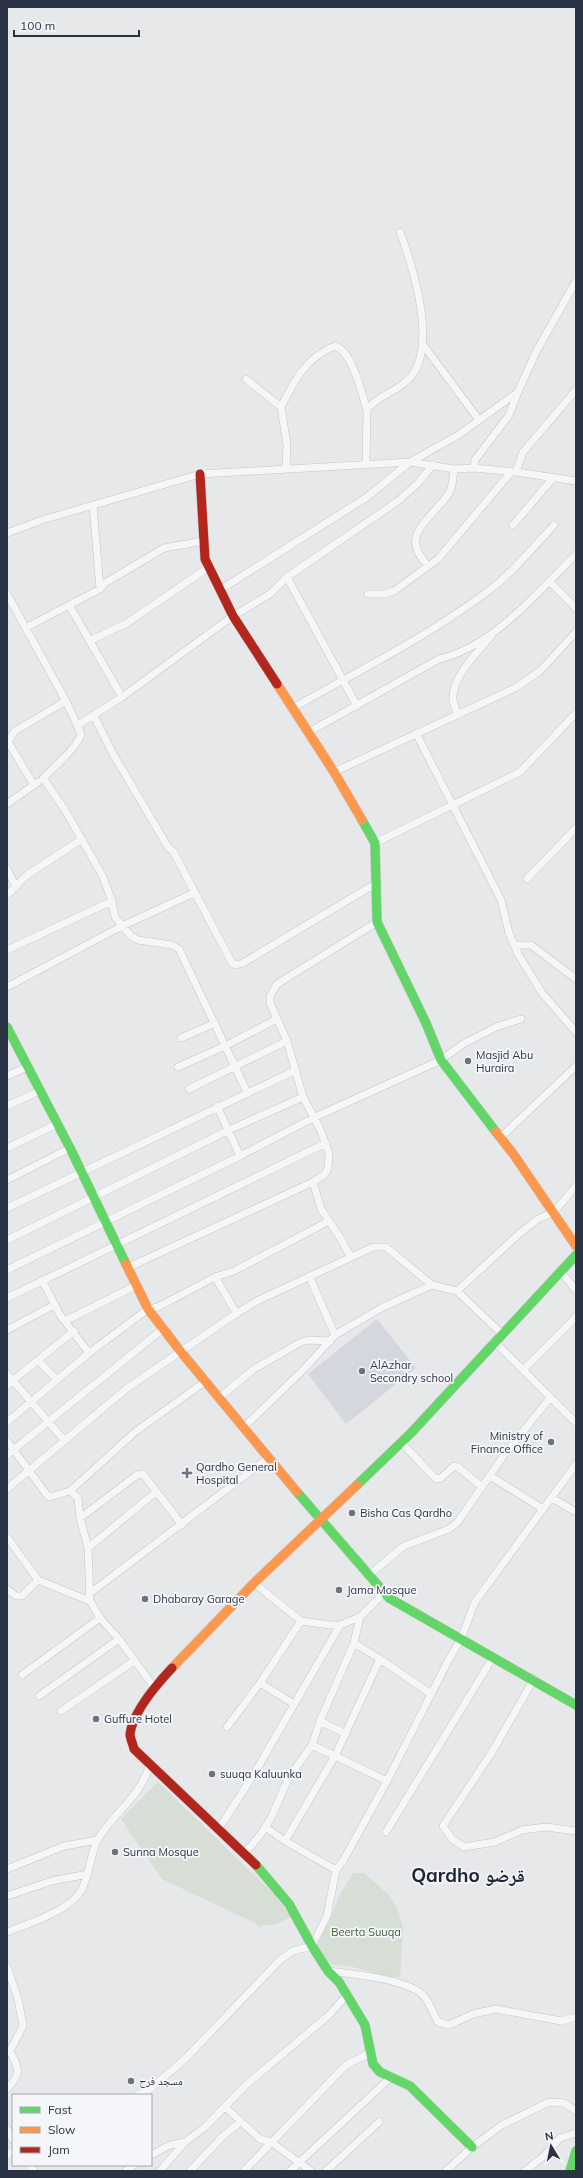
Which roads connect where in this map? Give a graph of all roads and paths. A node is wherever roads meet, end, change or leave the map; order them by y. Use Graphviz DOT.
graph roads {
  1 [pos="400,232"];
  2 [pos="576,281"];
  3 [pos="424,346"];
  4 [pos="246,379"];
  5 [pos="576,390"];
  6 [pos="518,392"];
  7 [pos="281,407"];
  8 [pos="367,411"];
  9 [pos="479,420"];
  10 [pos="410,462"];
  11 [pos="366,463"];
  12 [pos="433,465"];
  13 [pos="474,468"];
  14 [pos="286,469"];
  15 [pos="454,469"];
  16 [pos="513,472"];
  17 [pos="200,474"];
  18 [pos="553,478"];
  19 [pos="576,481"];
  20 [pos="93,504"];
  21 [pos="512,525"];
  22 [pos="554,525"];
  23 [pos="7,533"];
  24 [pos="204,541"];
  25 [pos="576,554"];
  26 [pos="429,566"];
  27 [pos="209,567"];
  28 [pos="288,578"];
  29 [pos="549,581"];
  30 [pos="100,588"];
  31 [pos="220,590"];
  32 [pos="7,594"];
  33 [pos="368,594"];
  34 [pos="69,605"];
  35 [pos="576,608"];
  36 [pos="233,616"];
  37 [pos="27,627"];
  38 [pos="494,632"];
  39 [pos="576,632"];
  40 [pos="89,641"];
  41 [pos="342,680"];
  42 [pos="122,697"];
  43 [pos="66,700"];
  44 [pos="356,706"];
  45 [pos="293,708"];
  46 [pos="576,713"];
  47 [pos="458,715"];
  48 [pos="94,716"];
  49 [pos="78,725"];
  50 [pos="309,732"];
  51 [pos="416,733"];
  52 [pos="7,743"];
  53 [pos="334,772"];
  54 [pos="43,778"];
  55 [pos="34,785"];
  56 [pos="7,804"];
  57 [pos="452,805"];
  58 [pos="576,828"];
  59 [pos="82,839"];
  60 [pos="375,844"];
  61 [pos="7,869"];
  62 [pos="527,879"];
  63 [pos="376,884"];
  64 [pos="16,887"];
  65 [pos="194,893"];
  66 [pos="7,895"];
  67 [pos="112,901"];
  68 [pos="377,922"];
  69 [pos="122,926"];
  70 [pos="514,945"];
  71 [pos="7,950"];
  72 [pos="576,979"];
  73 [pos="7,987"];
  74 [pos="277,1019"];
  75 [pos="521,1019"];
  76 [pos="215,1023"];
  77 [pos="7,1027"];
  78 [pos="576,1032"];
  79 [pos="181,1038"];
  80 [pos="287,1041"];
  81 [pos="11,1044"];
  82 [pos="225,1046"];
  83 [pos="441,1060"];
  84 [pos="576,1066"];
  85 [pos="27,1067"];
  86 [pos="178,1067"];
  87 [pos="236,1067"];
  88 [pos="296,1070"];
  89 [pos="7,1076"];
  90 [pos="189,1089"];
  91 [pos="39,1091"];
  92 [pos="247,1092"];
  93 [pos="303,1097"];
  94 [pos="7,1106"];
  95 [pos="217,1106"];
  96 [pos="314,1118"];
  97 [pos="57,1124"];
  98 [pos="227,1131"];
  99 [pos="500,1137"];
  100 [pos="326,1143"];
  101 [pos="7,1148"];
  102 [pos="70,1148"];
  103 [pos="240,1156"];
  104 [pos="81,1173"];
  105 [pos="7,1180"];
  106 [pos="313,1182"];
  107 [pos="576,1186"];
  108 [pos="94,1199"];
  109 [pos="7,1208"];
  110 [pos="554,1212"];
  111 [pos="328,1221"];
  112 [pos="105,1222"];
  113 [pos="7,1240"];
  114 [pos="116,1246"];
  115 [pos="576,1246"];
  116 [pos="576,1255"];
  117 [pos="350,1256"];
  118 [pos="126,1268"];
  119 [pos="7,1270"];
  120 [pos="560,1271"];
  121 [pos="309,1276"];
  122 [pos="215,1277"];
  123 [pos="42,1280"];
  124 [pos="432,1285"];
  125 [pos="135,1286"];
  126 [pos="576,1290"];
  127 [pos="457,1291"];
  128 [pos="7,1298"];
  129 [pos="54,1305"];
  130 [pos="148,1309"];
  131 [pos="237,1314"];
  132 [pos="576,1317"];
  133 [pos="65,1321"];
  134 [pos="164,1328"];
  135 [pos="7,1330"];
  136 [pos="74,1331"];
  137 [pos="502,1334"];
  138 [pos="332,1338"];
  139 [pos="496,1343"];
  140 [pos="181,1352"];
  141 [pos="89,1353"];
  142 [pos="38,1360"];
  143 [pos="523,1370"];
  144 [pos="7,1374"];
  145 [pos="57,1380"];
  146 [pos="206,1381"];
  147 [pos="10,1383"];
  148 [pos="220,1397"];
  149 [pos="550,1398"];
  150 [pos="30,1402"];
  151 [pos="7,1422"];
  152 [pos="48,1422"];
  153 [pos="576,1423"];
  154 [pos="244,1427"];
  155 [pos="7,1441"];
  156 [pos="65,1441"];
  157 [pos="401,1442"];
  158 [pos="14,1450"];
  159 [pos="7,1455"];
  160 [pos="268,1458"];
  161 [pos="576,1464"];
  162 [pos="28,1471"];
  163 [pos="490,1476"];
  164 [pos="482,1487"];
  165 [pos="7,1489"];
  166 [pos="70,1491"];
  167 [pos="156,1492"];
  168 [pos="552,1498"];
  169 [pos="543,1509"];
  170 [pos="576,1512"];
  171 [pos="80,1518"];
  172 [pos="322,1519"];
  173 [pos="182,1524"];
  174 [pos="7,1537"];
  175 [pos="88,1548"];
  176 [pos="369,1575"];
  177 [pos="38,1580"];
  178 [pos="254,1583"];
  179 [pos="7,1589"];
  180 [pos="384,1593"];
  181 [pos="90,1597"];
  182 [pos="360,1617"];
  183 [pos="100,1618"];
  184 [pos="301,1621"];
  185 [pos="340,1625"];
  186 [pos="119,1639"];
  187 [pos="461,1639"];
  188 [pos="354,1643"];
  189 [pos="380,1659"];
  190 [pos="492,1659"];
  191 [pos="134,1661"];
  192 [pos="22,1675"];
  193 [pos="534,1679"];
  194 [pos="260,1683"];
  195 [pos="154,1687"];
  196 [pos="431,1694"];
  197 [pos="39,1696"];
  198 [pos="294,1704"];
  199 [pos="576,1705"];
  200 [pos="61,1711"];
  201 [pos="320,1720"];
  202 [pos="227,1727"];
  203 [pos="346,1734"];
  204 [pos="312,1745"];
  205 [pos="335,1756"];
  206 [pos="150,1764"];
  207 [pos="387,1781"];
  208 [pos="266,1827"];
  209 [pos="218,1830"];
  210 [pos="576,1831"];
  211 [pos="386,1832"];
  212 [pos="98,1840"];
  213 [pos="285,1842"];
  214 [pos="244,1854"];
  215 [pos="7,1869"];
  216 [pos="336,1870"];
  217 [pos="88,1874"];
  218 [pos="7,1896"];
  219 [pos="7,1932"];
  220 [pos="312,1946"];
  221 [pos="7,1967"];
  222 [pos="328,1971"];
  223 [pos="347,1995"];
  224 [pos="576,2017"];
  225 [pos="9,2052"];
  226 [pos="370,2053"];
  227 [pos="390,2078"];
  228 [pos="7,2089"];
  229 [pos="139,2094"];
  230 [pos="225,2107"];
  231 [pos="576,2111"];
  232 [pos="241,2121"];
  233 [pos="379,2122"];
  234 [pos="7,2129"];
  235 [pos="576,2133"];
  236 [pos="12,2138"];
  237 [pos="185,2142"];
  238 [pos="271,2142"];
  239 [pos="472,2147"];
  240 [pos="576,2151"];
  241 [pos="152,2154"];
  242 [pos="300,2162"];
  243 [pos="160,2171"];
  244 [pos="190,2171"];
  245 [pos="244,2171"];
  246 [pos="290,2171"];
  247 [pos="311,2171"];
  248 [pos="326,2171"];
  249 [pos="446,2171"];
  250 [pos="525,2171"];
  251 [pos="570,2171"];
  1 -- 3 [label="street"];
  2 -- 6 [label="street"];
  3 -- 8 [label="street"];
  3 -- 9 [label="street"];
  4 -- 7 [label="street"];
  5 -- 16 [label="street"];
  6 -- 9 [label="street"];
  6 -- 13 [label="street"];
  7 -- 8 [label="street"];
  7 -- 14 [label="street"];
  8 -- 11 [label="street"];
  9 -- 10 [label="street"];
  10 -- 11 [label="street"];
  10 -- 12 [label="street"];
  10 -- 31 [label="street"];
  11 -- 14 [label="street"];
  12 -- 15 [label="street"];
  12 -- 28 [label="street"];
  13 -- 15 [label="street"];
  13 -- 16 [label="street"];
  14 -- 17 [label="street"];
  15 -- 26 [label="street"];
  16 -- 18 [label="street"];
  16 -- 26 [label="street"];
  17 -- 20 [label="street"];
  17 -- 24 [label="street"];
  18 -- 19 [label="street"];
  18 -- 21 [label="street"];
  20 -- 23 [label="street"];
  20 -- 30 [label="street"];
  22 -- 41 [label="street"];
  24 -- 27 [label="street"];
  24 -- 30 [label="street"];
  25 -- 29 [label="street"];
  26 -- 33 [label="street"];
  27 -- 31 [label="street"];
  27 -- 40 [label="street"];
  28 -- 36 [label="street"];
  28 -- 41 [label="street"];
  29 -- 35 [label="street"];
  29 -- 38 [label="street"];
  30 -- 34 [label="street"];
  31 -- 36 [label="street"];
  32 -- 37 [label="street"];
  34 -- 37 [label="street"];
  34 -- 40 [label="street"];
  36 -- 42 [label="street"];
  36 -- 45 [label="street"];
  37 -- 43 [label="street"];
  38 -- 44 [label="street"];
  38 -- 47 [label="street"];
  39 -- 47 [label="street"];
  40 -- 42 [label="street"];
  41 -- 44 [label="street"];
  41 -- 45 [label="street"];
  42 -- 48 [label="street"];
  43 -- 49 [label="street"];
  43 -- 52 [label="street"];
  44 -- 50 [label="street"];
  45 -- 50 [label="street"];
  46 -- 57 [label="street"];
  47 -- 51 [label="street"];
  48 -- 49 [label="street"];
  48 -- 65 [label="street"];
  49 -- 54 [label="street"];
  50 -- 53 [label="street"];
  51 -- 53 [label="street"];
  51 -- 57 [label="street"];
  52 -- 55 [label="street"];
  53 -- 60 [label="street"];
  54 -- 55 [label="street"];
  54 -- 59 [label="street"];
  55 -- 56 [label="street"];
  57 -- 60 [label="street"];
  57 -- 70 [label="street"];
  58 -- 62 [label="street"];
  59 -- 64 [label="street"];
  59 -- 67 [label="street"];
  60 -- 63 [label="street"];
  61 -- 64 [label="street"];
  63 -- 65 [label="street"];
  63 -- 68 [label="street"];
  64 -- 66 [label="street"];
  65 -- 69 [label="street"];
  67 -- 69 [label="street"];
  67 -- 71 [label="street"];
  68 -- 74 [label="street"];
  68 -- 83 [label="street"];
  69 -- 73 [label="street"];
  69 -- 76 [label="street"];
  70 -- 72 [label="street"];
  70 -- 78 [label="street"];
  74 -- 80 [label="street"];
  74 -- 82 [label="street"];
  75 -- 83 [label="street"];
  76 -- 79 [label="street"];
  76 -- 82 [label="street"];
  77 -- 81 [label="street"];
  80 -- 87 [label="street"];
  80 -- 88 [label="street"];
  81 -- 85 [label="street"];
  82 -- 86 [label="street"];
  82 -- 87 [label="street"];
  83 -- 96 [label="street"];
  83 -- 99 [label="street"];
  84 -- 99 [label="street"];
  85 -- 89 [label="street"];
  85 -- 91 [label="street"];
  87 -- 90 [label="street"];
  87 -- 92 [label="street"];
  88 -- 92 [label="street"];
  88 -- 93 [label="street"];
  91 -- 94 [label="street"];
  91 -- 97 [label="street"];
  92 -- 95 [label="street"];
  93 -- 96 [label="street"];
  93 -- 98 [label="street"];
  95 -- 98 [label="street"];
  95 -- 104 [label="street"];
  96 -- 100 [label="street"];
  96 -- 103 [label="street"];
  97 -- 101 [label="street"];
  97 -- 102 [label="street"];
  98 -- 103 [label="street"];
  98 -- 108 [label="street"];
  99 -- 110 [label="street"];
  100 -- 106 [label="street"];
  100 -- 114 [label="street"];
  102 -- 104 [label="street"];
  102 -- 105 [label="street"];
  103 -- 112 [label="street"];
  104 -- 108 [label="street"];
  104 -- 109 [label="street"];
  106 -- 111 [label="street"];
  106 -- 118 [label="street"];
  107 -- 110 [label="street"];
  108 -- 112 [label="street"];
  108 -- 113 [label="street"];
  110 -- 115 [label="street"];
  110 -- 127 [label="street"];
  111 -- 117 [label="street"];
  111 -- 122 [label="street"];
  112 -- 114 [label="street"];
  112 -- 119 [label="street"];
  114 -- 118 [label="street"];
  114 -- 123 [label="street"];
  116 -- 120 [label="street"];
  117 -- 121 [label="street"];
  117 -- 124 [label="street"];
  118 -- 125 [label="street"];
  120 -- 126 [label="street"];
  120 -- 137 [label="street"];
  121 -- 131 [label="street"];
  121 -- 138 [label="street"];
  122 -- 130 [label="street"];
  122 -- 131 [label="street"];
  123 -- 128 [label="street"];
  123 -- 129 [label="street"];
  124 -- 127 [label="street"];
  124 -- 138 [label="street"];
  125 -- 130 [label="street"];
  125 -- 133 [label="street"];
  127 -- 137 [label="street"];
  129 -- 133 [label="street"];
  129 -- 135 [label="street"];
  130 -- 134 [label="street"];
  130 -- 141 [label="street"];
  131 -- 140 [label="street"];
  132 -- 143 [label="street"];
  133 -- 136 [label="street"];
  134 -- 140 [label="street"];
  134 -- 152 [label="street"];
  136 -- 141 [label="street"];
  136 -- 142 [label="street"];
  137 -- 139 [label="street"];
  138 -- 148 [label="street"];
  138 -- 154 [label="street"];
  139 -- 143 [label="street"];
  139 -- 157 [label="street"];
  140 -- 146 [label="street"];
  140 -- 156 [label="street"];
  141 -- 145 [label="street"];
  142 -- 145 [label="street"];
  142 -- 147 [label="street"];
  143 -- 149 [label="street"];
  144 -- 147 [label="street"];
  145 -- 150 [label="street"];
  146 -- 148 [label="street"];
  146 -- 166 [label="street"];
  147 -- 150 [label="street"];
  148 -- 154 [label="street"];
  149 -- 153 [label="street"];
  149 -- 163 [label="street"];
  150 -- 151 [label="street"];
  150 -- 152 [label="street"];
  152 -- 156 [label="street"];
  152 -- 158 [label="street"];
  154 -- 160 [label="street"];
  155 -- 158 [label="street"];
  156 -- 162 [label="street"];
  157 -- 164 [label="street"];
  157 -- 172 [label="street"];
  158 -- 159 [label="street"];
  158 -- 162 [label="street"];
  160 -- 172 [label="street"];
  160 -- 173 [label="street"];
  161 -- 168 [label="street"];
  162 -- 165 [label="street"];
  162 -- 166 [label="street"];
  163 -- 164 [label="street"];
  163 -- 169 [label="street"];
  164 -- 176 [label="street"];
  166 -- 171 [label="street"];
  167 -- 171 [label="street"];
  167 -- 173 [label="street"];
  167 -- 175 [label="street"];
  168 -- 169 [label="street"];
  168 -- 170 [label="street"];
  169 -- 187 [label="street"];
  171 -- 175 [label="street"];
  172 -- 176 [label="street"];
  172 -- 178 [label="street"];
  173 -- 181 [label="street"];
  174 -- 177 [label="street"];
  175 -- 181 [label="street"];
  176 -- 180 [label="street"];
  177 -- 179 [label="street"];
  177 -- 181 [label="street"];
  178 -- 184 [label="street"];
  178 -- 195 [label="street"];
  180 -- 182 [label="street"];
  180 -- 187 [label="street"];
  181 -- 183 [label="street"];
  182 -- 185 [label="street"];
  182 -- 188 [label="street"];
  183 -- 186 [label="street"];
  183 -- 192 [label="street"];
  184 -- 185 [label="street"];
  184 -- 194 [label="street"];
  185 -- 198 [label="street"];
  186 -- 191 [label="street"];
  186 -- 197 [label="street"];
  187 -- 190 [label="street"];
  187 -- 196 [label="street"];
  188 -- 189 [label="street"];
  188 -- 201 [label="street"];
  189 -- 196 [label="street"];
  189 -- 203 [label="street"];
  190 -- 193 [label="street"];
  190 -- 211 [label="street"];
  191 -- 195 [label="street"];
  191 -- 200 [label="street"];
  193 -- 199 [label="street"];
  193 -- 210 [label="street"];
  194 -- 198 [label="street"];
  194 -- 202 [label="street"];
  195 -- 206 [label="street"];
  196 -- 207 [label="street"];
  198 -- 209 [label="street"];
  201 -- 203 [label="street"];
  201 -- 204 [label="street"];
  203 -- 205 [label="street"];
  204 -- 205 [label="street"];
  204 -- 208 [label="street"];
  205 -- 207 [label="street"];
  205 -- 213 [label="street"];
  206 -- 209 [label="street"];
  206 -- 212 [label="street"];
  207 -- 216 [label="street"];
  208 -- 213 [label="street"];
  208 -- 214 [label="street"];
  209 -- 214 [label="street"];
  212 -- 215 [label="street"];
  212 -- 217 [label="street"];
  213 -- 216 [label="street"];
  214 -- 220 [label="street"];
  216 -- 220 [label="street"];
  217 -- 218 [label="street"];
  217 -- 219 [label="street"];
  220 -- 222 [label="street"];
  220 -- 229 [label="street"];
  221 -- 225 [label="street"];
  222 -- 223 [label="street"];
  222 -- 224 [label="street"];
  223 -- 226 [label="street"];
  223 -- 230 [label="street"];
  225 -- 228 [label="street"];
  226 -- 227 [label="street"];
  226 -- 238 [label="street"];
  227 -- 239 [label="street"];
  227 -- 242 [label="street"];
  230 -- 232 [label="street"];
  230 -- 237 [label="street"];
  231 -- 239 [label="street"];
  232 -- 238 [label="street"];
  232 -- 244 [label="street"];
  233 -- 248 [label="street"];
  234 -- 236 [label="street"];
  235 -- 250 [label="street"];
  237 -- 241 [label="street"];
  237 -- 243 [label="street"];
  238 -- 242 [label="street"];
  238 -- 245 [label="street"];
  239 -- 249 [label="street"];
  240 -- 251 [label="street"];
  242 -- 246 [label="street"];
  242 -- 247 [label="street"];
}
